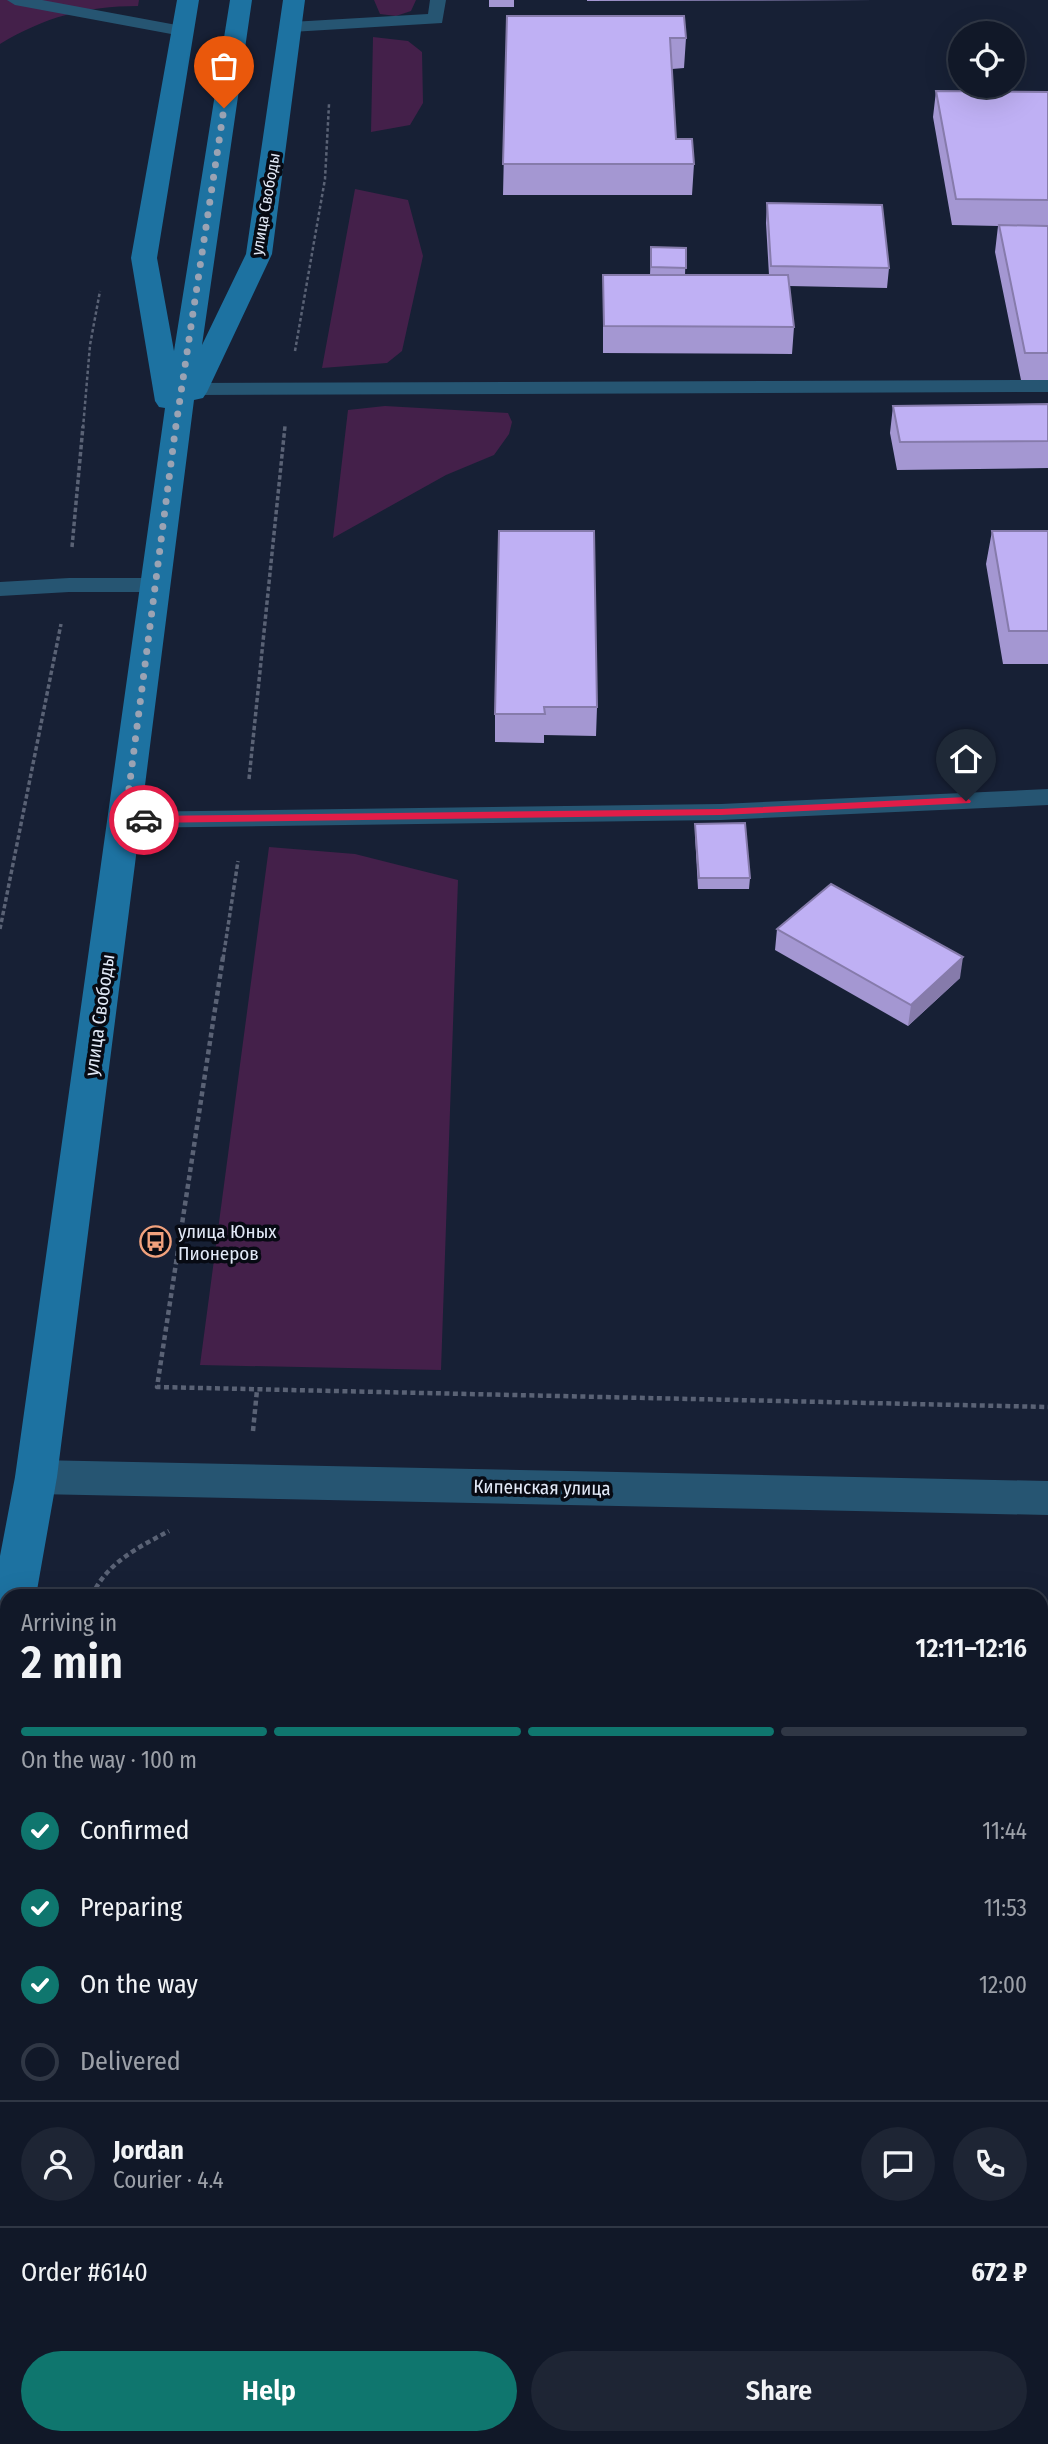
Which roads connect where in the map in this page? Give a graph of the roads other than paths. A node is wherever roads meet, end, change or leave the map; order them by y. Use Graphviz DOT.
graph roads {
  1 [pos="15,0"];
  2 [pos="188,0"];
  3 [pos="241,0"];
  4 [pos="294,0"];
  5 [pos="438,0"];
  6 [pos="291,27"];
  7 [pos="182,31"];
  8 [pos="1048,386"];
  9 [pos="195,390"];
  10 [pos="175,432"];
  11 [pos="156,585"];
  12 [pos="0,589"];
  13 [pos="1048,797"];
  14 [pos="125,820"];
  15 [pos="36,1477"];
  16 [pos="1048,1498"];
  17 [pos="15,1589"];
  1 -- 7 [label="lane"];
  2 -- 7 [label="main road, улица Свободы"];
  3 -- 10 [label="main road, улица Свободы"];
  4 -- 6 [label="main road, улица Свободы"];
  5 -- 6 [label="lane"];
  6 -- 9 [label="main road, улица Свободы"];
  7 -- 10 [label="main road, улица Свободы"];
  8 -- 9 [label="lane"];
  9 -- 10 [label="main road, улица Свободы"];
  10 -- 11 [label="main road, улица Свободы"];
  11 -- 12 [label="lane"];
  11 -- 14 [label="main road, улица Свободы"];
  13 -- 14 [label="lane"];
  14 -- 15 [label="main road, улица Свободы"];
  15 -- 16 [label="street, Кипенская улица"];
  15 -- 17 [label="main road, улица Свободы"];
}
